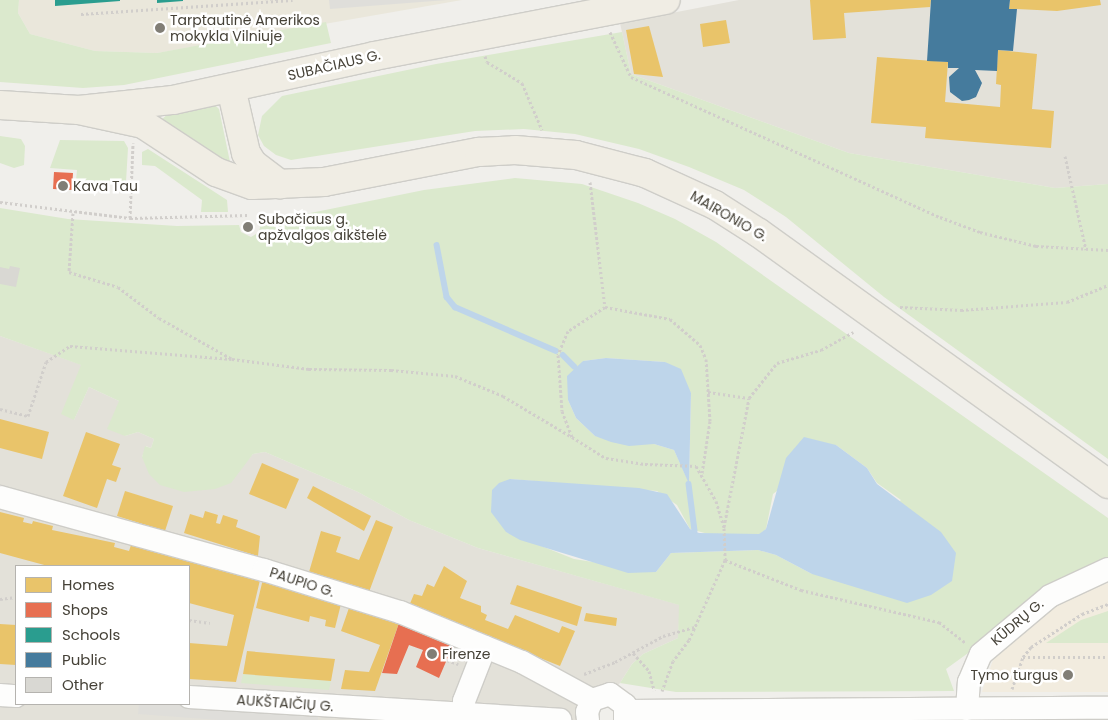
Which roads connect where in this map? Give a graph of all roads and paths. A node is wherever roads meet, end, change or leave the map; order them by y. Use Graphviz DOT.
graph roads {
  1 [pos="293,0"];
  2 [pos="666,0"];
  3 [pos="81,14"];
  4 [pos="608,28"];
  5 [pos="486,62"];
  6 [pos="522,83"];
  7 [pos="230,88"];
  8 [pos="0,105"];
  9 [pos="79,110"];
  10 [pos="134,135"];
  11 [pos="1065,156"];
  12 [pos="590,182"];
  13 [pos="280,184"];
  14 [pos="0,202"];
  15 [pos="73,213"];
  16 [pos="248,216"];
  17 [pos="130,218"];
  18 [pos="1086,250"];
  19 [pos="1108,250"];
  20 [pos="1108,285"];
  21 [pos="605,307"];
  22 [pos="861,321"];
  23 [pos="232,359"];
  24 [pos="708,392"];
  25 [pos="749,398"];
  26 [pos="0,409"];
  27 [pos="572,437"];
  28 [pos="702,473"];
  29 [pos="1108,484"];
  30 [pos="0,497"];
  31 [pos="724,528"];
  32 [pos="725,560"];
  33 [pos="1108,569"];
  34 [pos="15,597"];
  35 [pos="0,599"];
  36 [pos="1108,604"];
  37 [pos="190,620"];
  38 [pos="210,623"];
  39 [pos="695,627"];
  40 [pos="485,647"];
  41 [pos="633,653"];
  42 [pos="981,654"];
  43 [pos="1022,657"];
  44 [pos="1108,657"];
  45 [pos="580,678"];
  46 [pos="654,690"];
  47 [pos="662,691"];
  48 [pos="0,694"];
  49 [pos="15,696"];
  50 [pos="190,696"];
  51 [pos="1108,708"];
  52 [pos="967,709"];
  53 [pos="1012,709"];
  54 [pos="583,715"];
  55 [pos="463,716"];
  56 [pos="626,716"];
  57 [pos="513,719"];
  58 [pos="560,720"];
  1 -- 3 [label="path"];
  2 -- 7 [label="main road, SUBAČIAUS G."];
  4 -- 18 [label="path"];
  5 -- 6 [label="path"];
  7 -- 9 [label="main road, SUBAČIAUS G."];
  7 -- 13 [label="main road"];
  8 -- 9 [label="main road, SUBAČIAUS G."];
  9 -- 13 [label="main road, MAIRONIO G."];
  10 -- 17 [label="path"];
  11 -- 18 [label="path"];
  12 -- 21 [label="path"];
  13 -- 22 [label="main road, MAIRONIO G."];
  14 -- 15 [label="path"];
  15 -- 17 [label="path"];
  15 -- 23 [label="path"];
  16 -- 17 [label="path"];
  18 -- 19 [label="path"];
  20 -- 22 [label="path"];
  21 -- 24 [label="path"];
  21 -- 27 [label="path"];
  22 -- 25 [label="path"];
  22 -- 29 [label="main road, MAIRONIO G."];
  23 -- 26 [label="path"];
  23 -- 27 [label="path"];
  24 -- 25 [label="path"];
  24 -- 28 [label="path"];
  25 -- 31 [label="path"];
  27 -- 28 [label="path"];
  28 -- 31 [label="path"];
  30 -- 40 [label="street, PAUPIO G."];
  31 -- 32 [label="path"];
  32 -- 39 [label="path"];
  32 -- 42 [label="path"];
  33 -- 42 [label="street, KŪDRŲ G."];
  34 -- 35 [label="path"];
  36 -- 43 [label="path"];
  37 -- 38 [label="path"];
  39 -- 41 [label="path"];
  39 -- 47 [label="path"];
  40 -- 54 [label="street, PAUPIO G."];
  40 -- 55 [label="street"];
  41 -- 45 [label="path"];
  41 -- 46 [label="path"];
  42 -- 52 [label="street, KŪDRŲ G."];
  43 -- 44 [label="path"];
  43 -- 53 [label="path"];
  48 -- 49 [label="street"];
  50 -- 55 [label="street, AUKŠTAIČIŲ G."];
  51 -- 53 [label="street"];
  52 -- 53 [label="street"];
  52 -- 56 [label="street"];
  54 -- 56 [label="street"];
  55 -- 57 [label="street, AUKŠTAIČIŲ G."];
  57 -- 58 [label="street, AUKŠTAIČIŲ G."];
}
